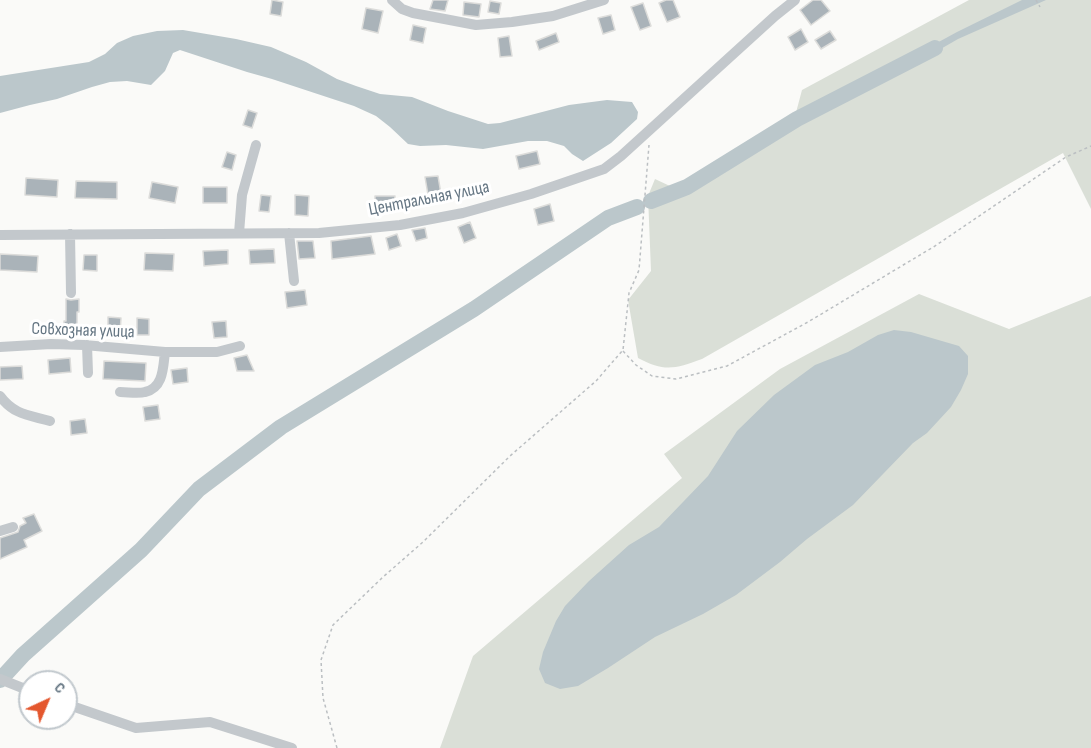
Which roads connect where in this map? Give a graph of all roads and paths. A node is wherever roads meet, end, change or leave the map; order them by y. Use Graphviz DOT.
graph roads {
  1 [pos="392,0"];
  2 [pos="604,0"];
  3 [pos="795,0"];
  4 [pos="1036,0"];
  5 [pos="1040,7"];
  6 [pos="652,130"];
  7 [pos="256,145"];
  8 [pos="1091,146"];
  9 [pos="239,233"];
  10 [pos="289,233"];
  11 [pos="69,234"];
  12 [pos="0,235"];
  13 [pos="294,281"];
  14 [pos="71,293"];
  15 [pos="87,345"];
  16 [pos="240,345"];
  17 [pos="0,347"];
  18 [pos="623,350"];
  19 [pos="165,352"];
  20 [pos="88,373"];
  21 [pos="120,392"];
  22 [pos="0,396"];
  23 [pos="50,421"];
  24 [pos="14,527"];
  25 [pos="0,531"];
  26 [pos="0,679"];
  27 [pos="18,686"];
  28 [pos="78,708"];
  29 [pos="292,748"];
  30 [pos="337,748"];
  1 -- 2 [label="street"];
  3 -- 6 [label="street, Центральная улица"];
  4 -- 5 [label="path"];
  6 -- 10 [label="street, Центральная улица"];
  6 -- 18 [label="path"];
  7 -- 9 [label="street"];
  8 -- 18 [label="path"];
  9 -- 10 [label="street, Центральная улица"];
  9 -- 11 [label="street, Центральная улица"];
  10 -- 13 [label="street"];
  11 -- 12 [label="street, Центральная улица"];
  11 -- 14 [label="street"];
  15 -- 17 [label="street, Совхозная улица"];
  15 -- 19 [label="street, Совхозная улица"];
  15 -- 20 [label="street"];
  16 -- 19 [label="street, Совхозная улица"];
  18 -- 30 [label="path"];
  19 -- 21 [label="street"];
  22 -- 23 [label="street"];
  24 -- 25 [label="street"];
  26 -- 27 [label="street"];
  28 -- 29 [label="street"];
}
